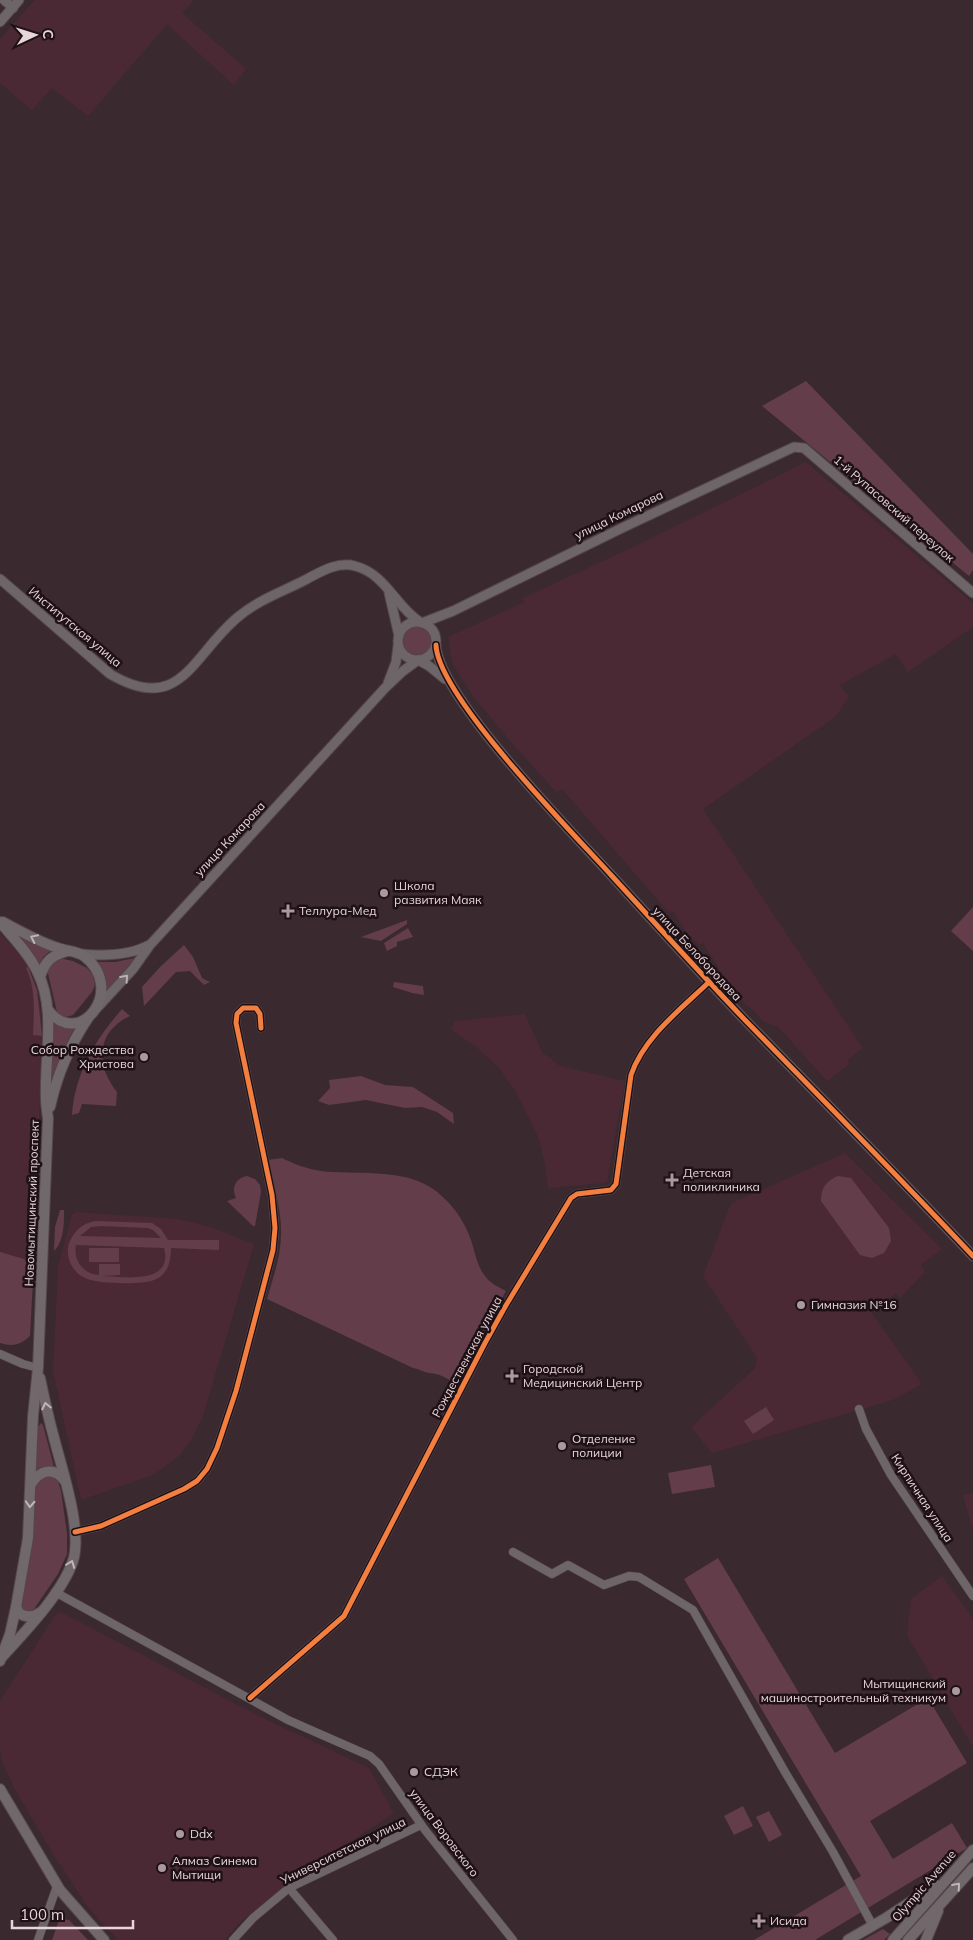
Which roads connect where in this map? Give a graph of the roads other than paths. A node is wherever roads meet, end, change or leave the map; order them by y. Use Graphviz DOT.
graph roads {
  1 [pos="4,0"];
  2 [pos="20,0"];
  3 [pos="13,8"];
  4 [pos="0,22"];
  5 [pos="797,446"];
  6 [pos="0,579"];
  7 [pos="388,588"];
  8 [pos="973,593"];
  9 [pos="453,611"];
  10 [pos="421,622"];
  11 [pos="399,636"];
  12 [pos="436,641"];
  13 [pos="398,646"];
  14 [pos="418,660"];
  15 [pos="452,686"];
  16 [pos="385,688"];
  17 [pos="0,921"];
  18 [pos="150,945"];
  19 [pos="69,951"];
  20 [pos="82,954"];
  21 [pos="40,977"];
  22 [pos="710,982"];
  23 [pos="96,1008"];
  24 [pos="48,1010"];
  25 [pos="89,1017"];
  26 [pos="261,1028"];
  27 [pos="48,1118"];
  28 [pos="973,1256"];
  29 [pos="0,1354"];
  30 [pos="38,1368"];
  31 [pos="859,1409"];
  32 [pos="65,1481"];
  33 [pos="31,1485"];
  34 [pos="75,1532"];
  35 [pos="513,1552"];
  36 [pos="55,1592"];
  37 [pos="973,1596"];
  38 [pos="16,1607"];
  39 [pos="42,1612"];
  40 [pos="1,1660"];
  41 [pos="250,1698"];
  42 [pos="0,1789"];
  43 [pos="421,1825"];
  44 [pos="973,1850"];
  45 [pos="973,1868"];
  46 [pos="946,1878"];
  47 [pos="57,1886"];
  48 [pos="289,1888"];
  49 [pos="941,1904"];
  50 [pos="873,1926"];
  51 [pos="38,1940"];
  52 [pos="104,1940"];
  53 [pos="233,1940"];
  54 [pos="333,1940"];
  55 [pos="513,1940"];
  56 [pos="848,1940"];
  57 [pos="893,1940"];
  58 [pos="908,1940"];
  59 [pos="926,1940"];
  1 -- 3 [label="street"];
  2 -- 3 [label="street"];
  3 -- 4 [label="street"];
  5 -- 8 [label="street, 1-й Рупасовский переулок"];
  5 -- 9 [label="street, улица Комарова"];
  6 -- 7 [label="street, Институтская улица"];
  7 -- 10 [label="street, Институтская улица"];
  7 -- 11 [label="street"];
  9 -- 10 [label="street, улица Комарова"];
  9 -- 12 [label="street, улица Комарова"];
  10 -- 11 [label="street"];
  10 -- 12 [label="street"];
  11 -- 13 [label="street"];
  12 -- 14 [label="street"];
  12 -- 15 [label="street, улица Белобородова"];
  13 -- 14 [label="street"];
  13 -- 16 [label="street, улица Комарова"];
  14 -- 15 [label="street, улица Белобородова"];
  14 -- 16 [label="street, улица Комарова"];
  15 -- 22 [label="street, улица Белобородова"];
  16 -- 18 [label="street, улица Комарова"];
  19 -- 17 [label="main road, one-way"];
  17 -- 21 [label="main road, Новомытищинский проспект"];
  18 -- 20 [label="street"];
  23 -- 18 [label="street, улица Комарова, one-way"];
  19 -- 20 [label="main road"];
  19 -- 21 [label="main road"];
  20 -- 23 [label="main road"];
  21 -- 24 [label="main road, Новомытищинский проспект"];
  22 -- 28 [label="street, улица Белобородова"];
  22 -- 41 [label="street, Рождественская улица"];
  23 -- 25 [label="main road"];
  24 -- 25 [label="main road"];
  24 -- 27 [label="main road, Новомытищинский проспект"];
  25 -- 27 [label="main road"];
  26 -- 34 [label="street"];
  27 -- 30 [label="main road, Новомытищинский проспект"];
  29 -- 30 [label="street"];
  32 -- 30 [label="main road, Новомытищинский проспект, one-way"];
  30 -- 33 [label="main road, Новомытищинский проспект"];
  31 -- 37 [label="street, Кирпичная улица"];
  32 -- 33 [label="main road"];
  32 -- 34 [label="main road, Новомытищинский проспект"];
  33 -- 38 [label="main road, Новомытищинский проспект, one-way"];
  36 -- 34 [label="main road, Новомытищинский проспект, one-way"];
  35 -- 50 [label="street"];
  36 -- 39 [label="main road, Новомытищинский проспект"];
  36 -- 41 [label="street, улица Воровского"];
  38 -- 39 [label="main road"];
  38 -- 40 [label="main road, Новомытищинский проспект"];
  39 -- 40 [label="main road, Новомытищинский проспект"];
  41 -- 43 [label="street, улица Воровского"];
  42 -- 47 [label="main road"];
  43 -- 48 [label="street, Университетская улица"];
  43 -- 55 [label="street, улица Воровского"];
  44 -- 46 [label="main road, Olympic Avenue"];
  49 -- 45 [label="main road, Olympic Avenue, one-way"];
  46 -- 50 [label="main road"];
  46 -- 57 [label="main road, Olympic Avenue"];
  47 -- 51 [label="street"];
  47 -- 52 [label="main road"];
  48 -- 53 [label="street, Университетская улица"];
  48 -- 54 [label="street"];
  49 -- 58 [label="main road, Olympic Avenue"];
  49 -- 59 [label="main road"];
  50 -- 56 [label="main road"];
}
